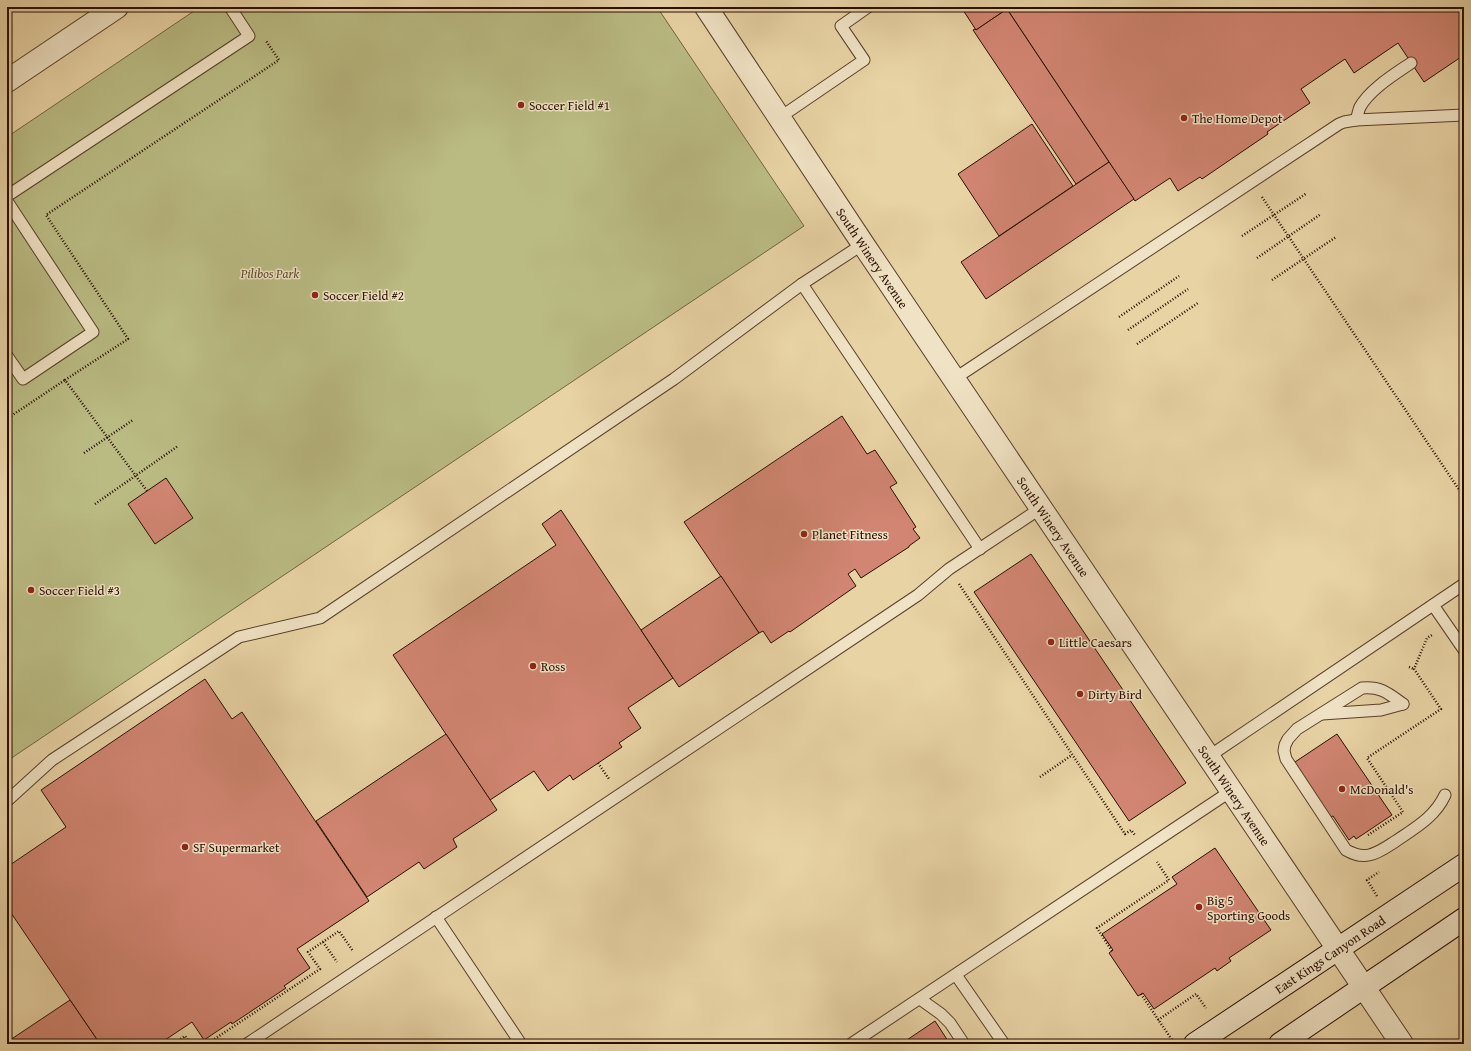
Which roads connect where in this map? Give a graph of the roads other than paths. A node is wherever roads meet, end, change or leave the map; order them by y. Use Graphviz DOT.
graph roads {
  1 [pos="116,7"];
  2 [pos="230,7"];
  3 [pos="706,7"];
  4 [pos="868,7"];
  5 [pos="1411,63"];
  6 [pos="7,80"];
  7 [pos="1464,115"];
  8 [pos="779,118"];
  9 [pos="1356,120"];
  10 [pos="7,196"];
  11 [pos="7,201"];
  12 [pos="863,244"];
  13 [pos="802,284"];
  14 [pos="7,356"];
  15 [pos="954,380"];
  16 [pos="1041,508"];
  17 [pos="980,549"];
  18 [pos="1464,584"];
  19 [pos="1433,605"];
  20 [pos="1464,650"];
  21 [pos="1321,714"];
  22 [pos="1208,757"];
  23 [pos="1231,791"];
  24 [pos="1445,795"];
  25 [pos="7,801"];
  26 [pos="1464,865"];
  27 [pos="436,917"];
  28 [pos="1464,919"];
  29 [pos="1338,949"];
  30 [pos="956,975"];
  31 [pos="1363,988"];
  32 [pos="920,998"];
  33 [pos="247,1044"];
  34 [pos="521,1044"];
  35 [pos="852,1044"];
  36 [pos="964,1044"];
  37 [pos="1004,1044"];
  38 [pos="1195,1044"];
  39 [pos="1280,1044"];
  40 [pos="1402,1044"];
  1 -- 6 [label="street"];
  2 -- 10 [label="lane"];
  3 -- 8 [label="street, South Winery Avenue"];
  4 -- 8 [label="lane"];
  5 -- 9 [label="lane"];
  7 -- 9 [label="lane"];
  8 -- 12 [label="street, South Winery Avenue"];
  9 -- 15 [label="lane"];
  11 -- 14 [label="lane"];
  12 -- 13 [label="lane"];
  12 -- 15 [label="street, South Winery Avenue"];
  13 -- 17 [label="lane"];
  13 -- 25 [label="lane"];
  15 -- 16 [label="street, South Winery Avenue"];
  16 -- 17 [label="lane"];
  16 -- 22 [label="street, South Winery Avenue"];
  17 -- 27 [label="lane"];
  18 -- 19 [label="lane"];
  19 -- 20 [label="lane"];
  19 -- 22 [label="lane"];
  21 -- 21 [label="lane"];
  21 -- 24 [label="lane"];
  22 -- 23 [label="street, South Winery Avenue"];
  23 -- 29 [label="street, South Winery Avenue"];
  23 -- 30 [label="lane"];
  26 -- 29 [label="street, East Kings Canyon Road"];
  27 -- 33 [label="lane"];
  27 -- 34 [label="lane"];
  28 -- 31 [label="street"];
  29 -- 31 [label="street, South Winery Avenue"];
  29 -- 38 [label="street, East Kings Canyon Road"];
  30 -- 32 [label="lane"];
  30 -- 37 [label="lane"];
  31 -- 39 [label="street"];
  31 -- 40 [label="street, South Winery Avenue"];
  32 -- 35 [label="lane"];
  32 -- 36 [label="lane"];
}
